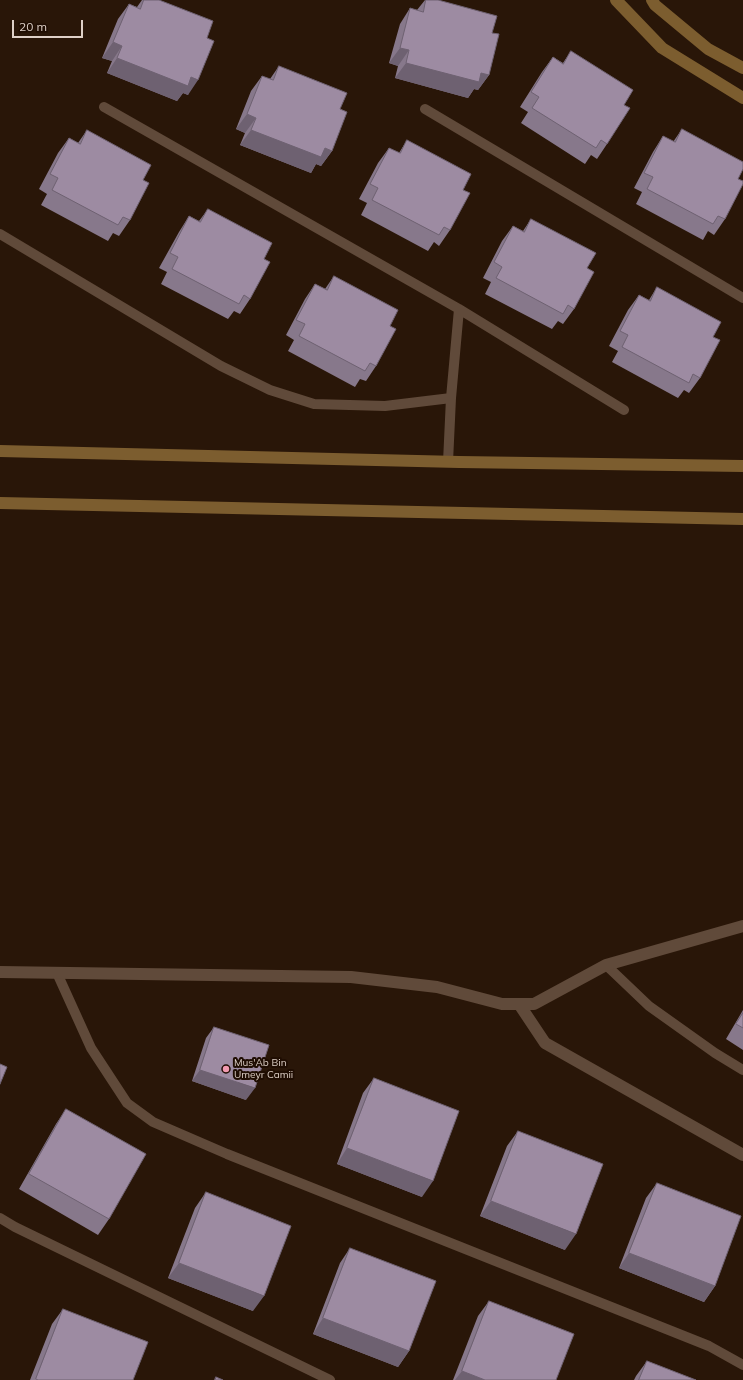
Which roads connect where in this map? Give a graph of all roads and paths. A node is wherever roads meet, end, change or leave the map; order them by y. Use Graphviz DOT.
graph roads {
  1 [pos="616,0"];
  2 [pos="652,0"];
  3 [pos="743,68"];
  4 [pos="743,98"];
  5 [pos="104,107"];
  6 [pos="425,109"];
  7 [pos="0,234"];
  8 [pos="743,298"];
  9 [pos="459,309"];
  10 [pos="451,398"];
  11 [pos="624,410"];
  12 [pos="0,451"];
  13 [pos="448,462"];
  14 [pos="743,466"];
  15 [pos="0,504"];
  16 [pos="743,519"];
  17 [pos="743,926"];
  18 [pos="606,965"];
  19 [pos="0,972"];
  20 [pos="57,973"];
  21 [pos="519,1004"];
  22 [pos="743,1070"];
  23 [pos="743,1155"];
  24 [pos="0,1218"];
  25 [pos="743,1364"];
  26 [pos="330,1380"];
  1 -- 4 [label="street"];
  2 -- 3 [label="street"];
  5 -- 9 [label="lane"];
  6 -- 8 [label="lane"];
  7 -- 10 [label="lane"];
  9 -- 10 [label="lane"];
  9 -- 11 [label="lane"];
  10 -- 13 [label="lane"];
  12 -- 13 [label="street"];
  13 -- 14 [label="street"];
  15 -- 16 [label="street"];
  17 -- 18 [label="street"];
  18 -- 21 [label="street"];
  18 -- 22 [label="lane"];
  19 -- 20 [label="street"];
  20 -- 21 [label="street"];
  20 -- 25 [label="lane"];
  21 -- 23 [label="street"];
  24 -- 26 [label="lane"];
}
